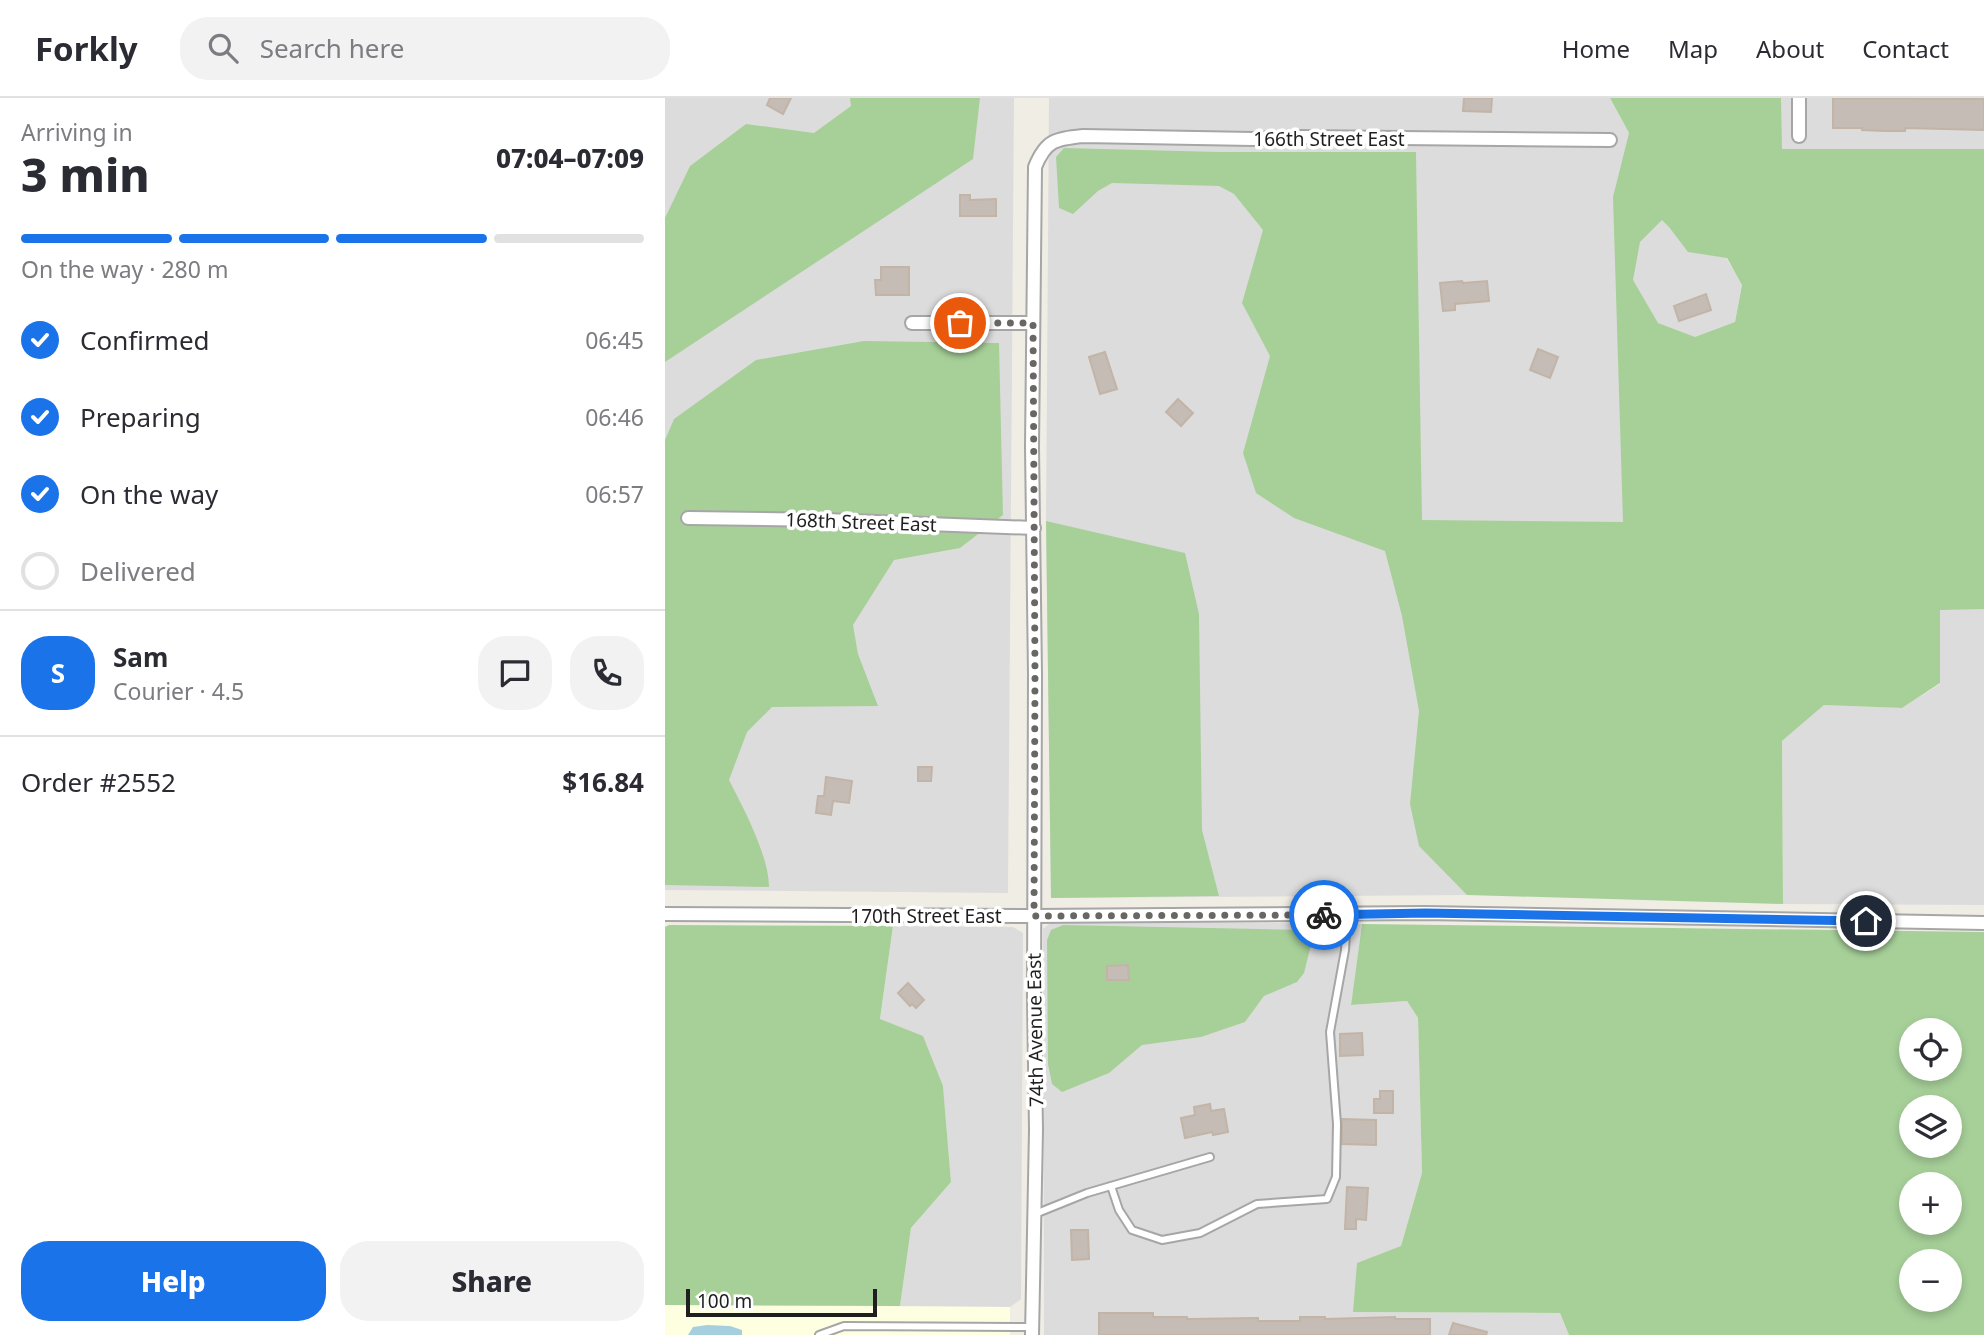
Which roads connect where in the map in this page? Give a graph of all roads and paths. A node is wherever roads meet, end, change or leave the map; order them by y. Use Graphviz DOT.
graph roads {
  1 [pos="1799,98"];
  2 [pos="1799,136"];
  3 [pos="1610,140"];
  4 [pos="1050,142"];
  5 [pos="912,323"];
  6 [pos="1033,323"];
  7 [pos="688,518"];
  8 [pos="1034,528"];
  9 [pos="665,914"];
  10 [pos="1347,914"];
  11 [pos="1034,916"];
  12 [pos="1984,923"];
  13 [pos="1210,1157"];
  14 [pos="1111,1186"];
  15 [pos="1034,1214"];
  16 [pos="986,1327"];
  17 [pos="1032,1331"];
  18 [pos="819,1335"];
  19 [pos="986,1335"];
  1 -- 2 [label="street"];
  3 -- 4 [label="street, 166th Street East"];
  4 -- 6 [label="street, 74th Avenue East"];
  5 -- 6 [label="street"];
  6 -- 8 [label="street, 74th Avenue East"];
  7 -- 8 [label="street, 168th Street East"];
  8 -- 11 [label="street, 74th Avenue East"];
  9 -- 11 [label="street, 170th Street East"];
  10 -- 11 [label="street, 170th Street East"];
  10 -- 12 [label="street, 170th Street East"];
  10 -- 14 [label="lane"];
  11 -- 15 [label="street, 74th Avenue East"];
  13 -- 14 [label="lane"];
  14 -- 15 [label="lane"];
  15 -- 17 [label="street, 74th Avenue East"];
  16 -- 17 [label="lane"];
  16 -- 18 [label="lane"];
  16 -- 19 [label="lane"];
}
